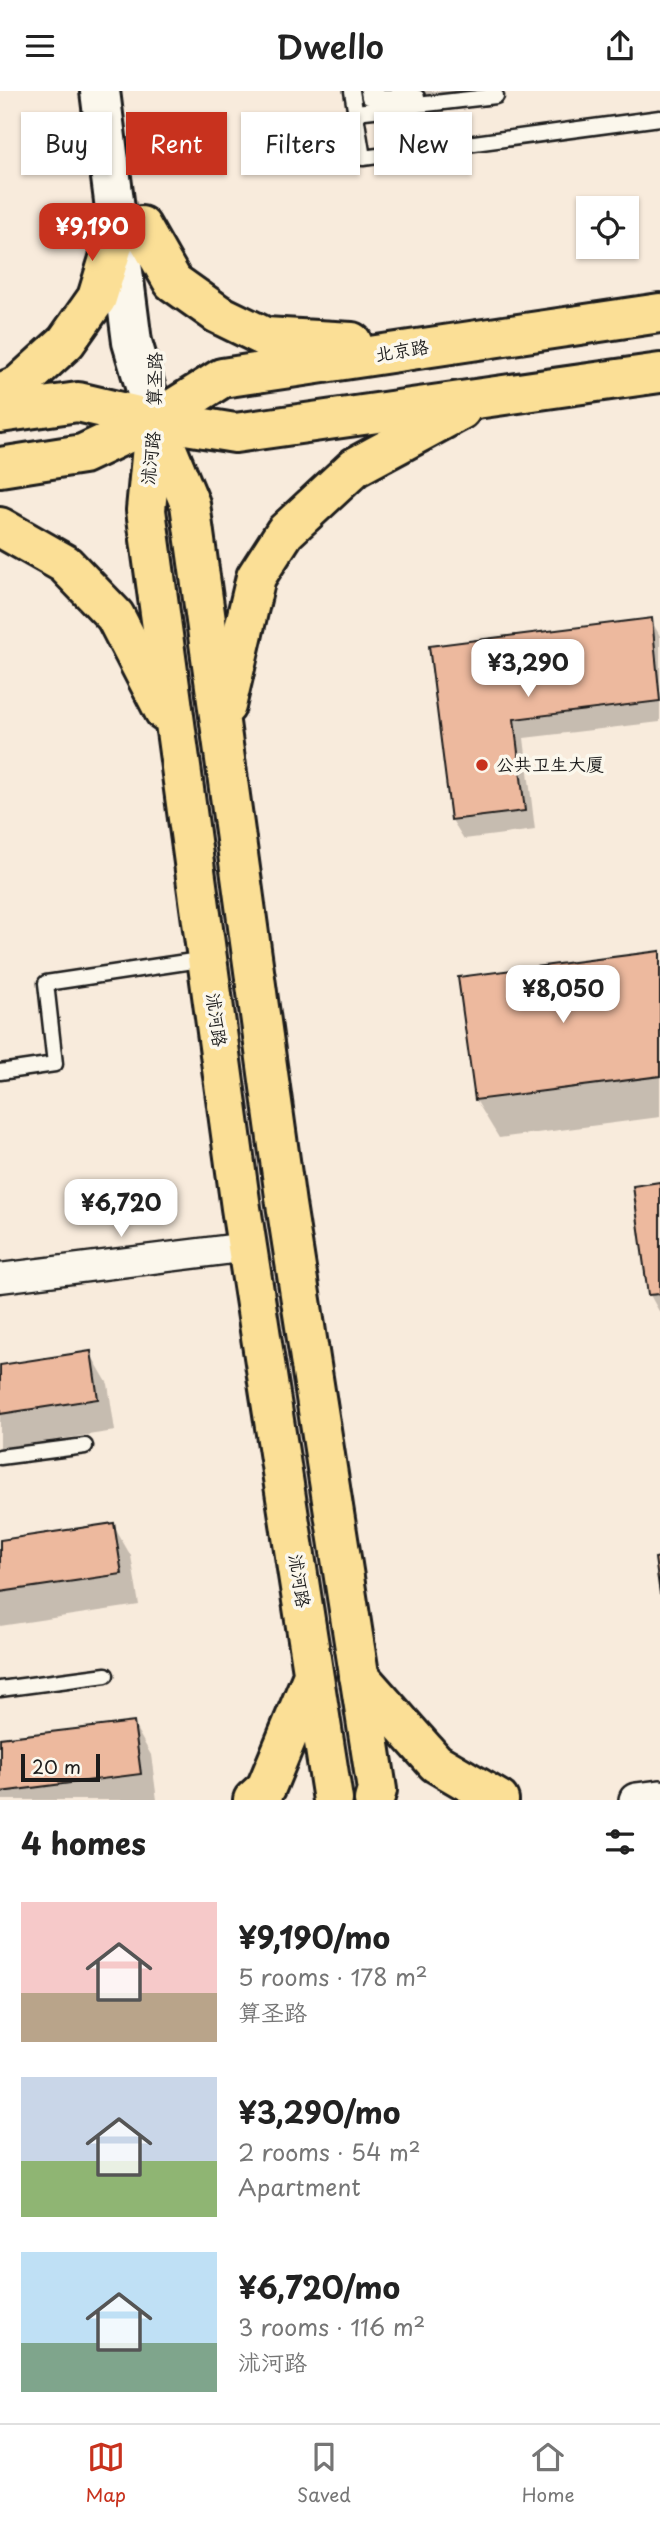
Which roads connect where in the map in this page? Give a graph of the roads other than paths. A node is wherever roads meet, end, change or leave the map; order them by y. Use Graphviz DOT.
graph roads {
  1 [pos="100,91"];
  2 [pos="124,91"];
  3 [pos="352,91"];
  4 [pos="368,91"];
  5 [pos="356,112"];
  6 [pos="660,118"];
  7 [pos="360,138"];
  8 [pos="130,228"];
  9 [pos="660,313"];
  10 [pos="455,344"];
  11 [pos="660,373"];
  12 [pos="0,393"];
  13 [pos="484,397"];
  14 [pos="0,413"];
  15 [pos="155,419"];
  16 [pos="0,467"];
  17 [pos="0,527"];
  18 [pos="221,729"];
  19 [pos="176,735"];
  20 [pos="207,958"];
  21 [pos="0,1072"];
  22 [pos="248,1247"];
  23 [pos="0,1278"];
  24 [pos="85,1446"];
  25 [pos="0,1457"];
  26 [pos="106,1675"];
  27 [pos="313,1675"];
  28 [pos="359,1676"];
  29 [pos="0,1689"];
  30 [pos="660,1797"];
  31 [pos="253,1800"];
  32 [pos="333,1800"];
  33 [pos="374,1800"];
  34 [pos="499,1800"];
  35 [pos="636,1800"];
  1 -- 8 [label="main road, 算圣路"];
  2 -- 8 [label="main road, 算圣路"];
  3 -- 5 [label="lane"];
  4 -- 5 [label="lane"];
  6 -- 7 [label="lane"];
  8 -- 10 [label="main road"];
  8 -- 12 [label="main road"];
  8 -- 15 [label="main road, 算圣路"];
  9 -- 10 [label="main road, 北京路"];
  10 -- 15 [label="main road, 北京路"];
  11 -- 13 [label="main road"];
  13 -- 15 [label="main road"];
  13 -- 18 [label="main road"];
  14 -- 15 [label="main road"];
  15 -- 16 [label="main road, 北京路"];
  15 -- 18 [label="main road, 沭河路"];
  15 -- 19 [label="main road, 沭河路"];
  17 -- 19 [label="main road"];
  18 -- 28 [label="main road, 沭河路"];
  19 -- 20 [label="main road, 沭河路"];
  20 -- 21 [label="lane"];
  20 -- 22 [label="main road, 沭河路"];
  22 -- 23 [label="street"];
  22 -- 27 [label="main road, 沭河路"];
  24 -- 25 [label="lane"];
  26 -- 29 [label="lane"];
  27 -- 31 [label="main road"];
  27 -- 32 [label="main road, 沭河路"];
  28 -- 33 [label="main road, 沭河路"];
  28 -- 34 [label="main road"];
  30 -- 35 [label="street"];
}
